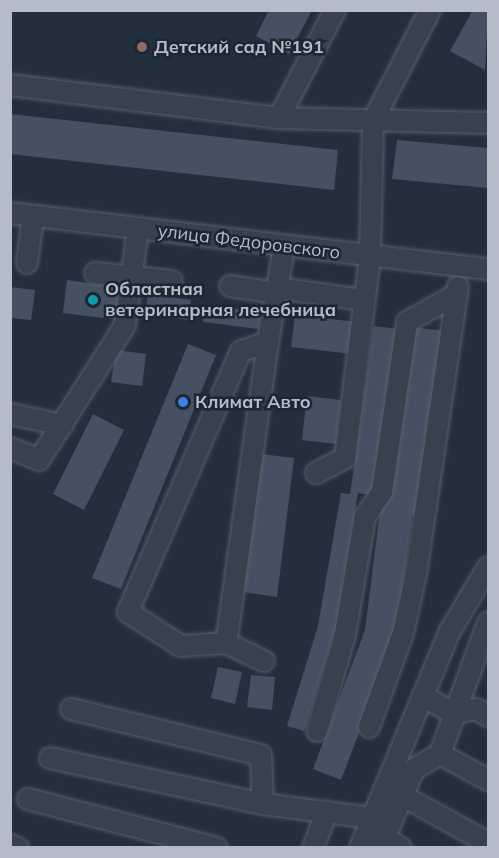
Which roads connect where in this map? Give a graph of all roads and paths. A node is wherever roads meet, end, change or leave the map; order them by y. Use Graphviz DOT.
graph roads {
  1 [pos="335,10"];
  2 [pos="430,10"];
  3 [pos="10,85"];
  4 [pos="279,118"];
  5 [pos="373,121"];
  6 [pos="489,123"];
  7 [pos="10,213"];
  8 [pos="33,216"];
  9 [pos="138,229"];
  10 [pos="284,247"];
  11 [pos="370,257"];
  12 [pos="27,263"];
  13 [pos="461,266"];
  14 [pos="489,269"];
  15 [pos="95,273"];
  16 [pos="132,276"];
  17 [pos="172,281"];
  18 [pos="230,286"];
  19 [pos="277,290"];
  20 [pos="457,294"];
  21 [pos="364,300"];
  22 [pos="268,342"];
  23 [pos="10,414"];
  24 [pos="63,425"];
  25 [pos="10,448"];
  26 [pos="316,474"];
  27 [pos="489,567"];
  28 [pos="489,622"];
  29 [pos="226,643"];
  30 [pos="482,656"];
  31 [pos="264,661"];
  32 [pos="423,696"];
  33 [pos="71,709"];
  34 [pos="452,713"];
  35 [pos="489,716"];
  36 [pos="369,727"];
  37 [pos="317,731"];
  38 [pos="440,754"];
  39 [pos="50,758"];
  40 [pos="489,780"];
  41 [pos="403,796"];
  42 [pos="28,799"];
  43 [pos="264,804"];
  44 [pos="327,812"];
  45 [pos="372,818"];
  46 [pos="489,843"];
  47 [pos="389,844"];
  48 [pos="10,845"];
  49 [pos="18,848"];
  50 [pos="217,848"];
  51 [pos="313,848"];
  52 [pos="360,848"];
  1 -- 4 [label="street"];
  2 -- 5 [label="street"];
  3 -- 4 [label="street"];
  4 -- 5 [label="street"];
  5 -- 6 [label="street"];
  5 -- 11 [label="street"];
  7 -- 8 [label="street, улица Федоровского"];
  8 -- 9 [label="street, улица Федоровского"];
  8 -- 12 [label="street"];
  9 -- 10 [label="street, улица Федоровского"];
  9 -- 16 [label="street"];
  10 -- 11 [label="street, улица Федоровского"];
  10 -- 19 [label="street"];
  11 -- 13 [label="street, улица Федоровского"];
  11 -- 21 [label="street"];
  13 -- 14 [label="street, улица Федоровского"];
  13 -- 20 [label="street"];
  15 -- 16 [label="street"];
  16 -- 17 [label="street"];
  16 -- 24 [label="street"];
  18 -- 19 [label="street"];
  19 -- 21 [label="street"];
  19 -- 22 [label="street"];
  20 -- 36 [label="street"];
  20 -- 37 [label="street"];
  21 -- 26 [label="street"];
  22 -- 29 [label="street"];
  22 -- 29 [label="street"];
  23 -- 24 [label="street"];
  24 -- 25 [label="street"];
  27 -- 32 [label="street"];
  28 -- 30 [label="street"];
  29 -- 31 [label="street"];
  30 -- 34 [label="street"];
  32 -- 34 [label="street"];
  32 -- 45 [label="street"];
  33 -- 43 [label="street"];
  34 -- 35 [label="street"];
  34 -- 38 [label="street"];
  38 -- 40 [label="street"];
  38 -- 41 [label="street"];
  39 -- 43 [label="street"];
  41 -- 46 [label="street"];
  41 -- 47 [label="street"];
  42 -- 50 [label="street"];
  43 -- 44 [label="street"];
  44 -- 45 [label="street"];
  44 -- 51 [label="street"];
  45 -- 52 [label="street"];
  48 -- 49 [label="street"];
}
